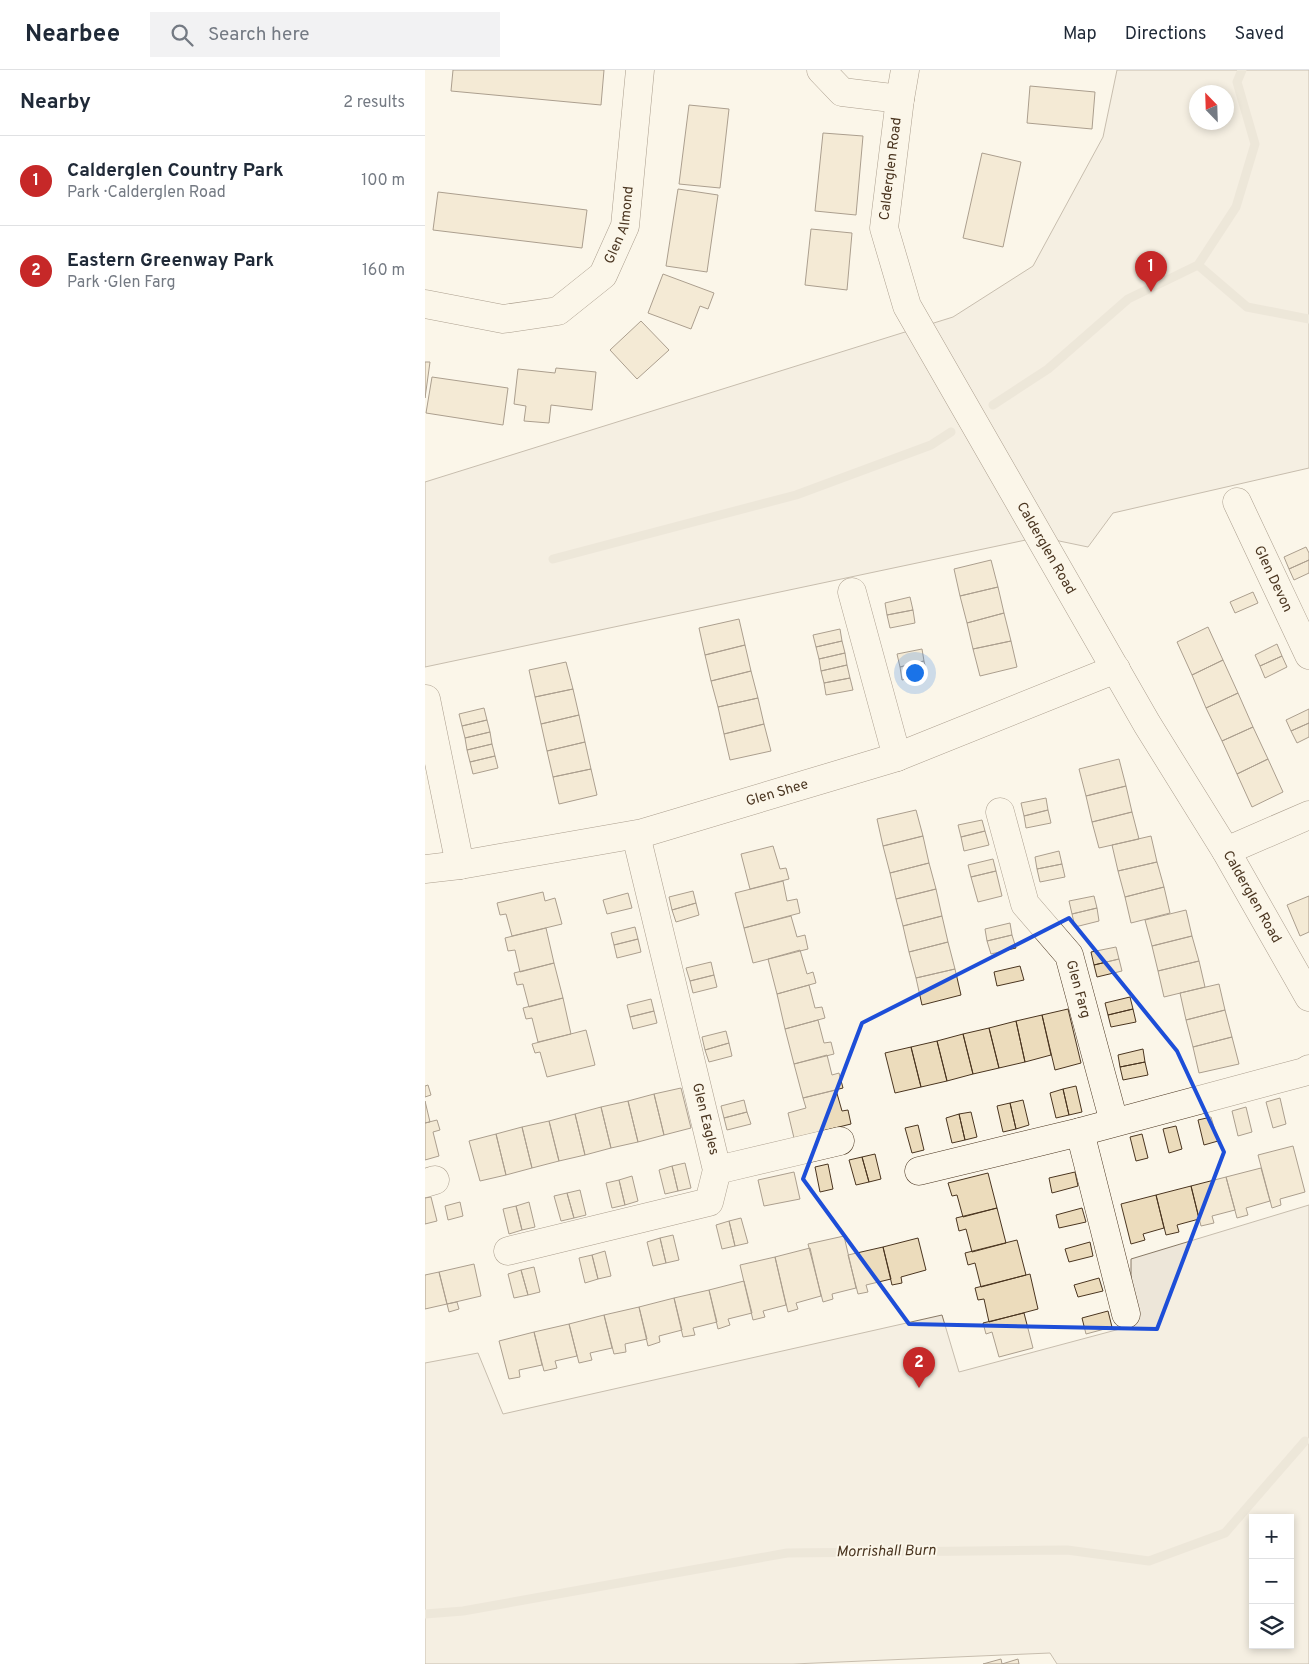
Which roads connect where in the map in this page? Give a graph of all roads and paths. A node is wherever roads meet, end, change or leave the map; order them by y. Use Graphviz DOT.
graph roads {
  1 [pos="640,70"];
  2 [pos="821,70"];
  3 [pos="905,70"];
  4 [pos="900,99"];
  5 [pos="425,304"];
  6 [pos="1237,502"];
  7 [pos="852,592"];
  8 [pos="1309,655"];
  9 [pos="1116,670"];
  10 [pos="425,699"];
  11 [pos="897,757"];
  12 [pos="1001,812"];
  13 [pos="1309,815"];
  14 [pos="636,835"];
  15 [pos="1226,851"];
  16 [pos="460,865"];
  17 [pos="425,869"];
  18 [pos="1309,996"];
  19 [pos="1309,1069"];
  20 [pos="1114,1122"];
  21 [pos="1080,1132"];
  22 [pos="839,1141"];
  23 [pos="717,1170"];
  24 [pos="919,1172"];
  25 [pos="508,1251"];
  26 [pos="1126,1314"];
  1 -- 5 [label="street, Glen Almond"];
  2 -- 4 [label="street"];
  3 -- 4 [label="street, Calderglen Road"];
  4 -- 9 [label="street, Calderglen Road"];
  6 -- 8 [label="street, Glen Devon"];
  7 -- 11 [label="street"];
  9 -- 11 [label="street, Glen Shee"];
  9 -- 15 [label="street, Calderglen Road"];
  10 -- 16 [label="street"];
  11 -- 14 [label="street, Glen Shee"];
  12 -- 20 [label="street, Glen Farg"];
  13 -- 15 [label="street"];
  14 -- 16 [label="street, Glen Shee"];
  14 -- 23 [label="street, Glen Eagles"];
  15 -- 18 [label="street, Calderglen Road"];
  16 -- 17 [label="street, Glen Shee"];
  19 -- 20 [label="street"];
  20 -- 21 [label="street"];
  21 -- 24 [label="street"];
  21 -- 26 [label="street"];
  22 -- 23 [label="street"];
  23 -- 25 [label="street, Glen Eagles"];
}
